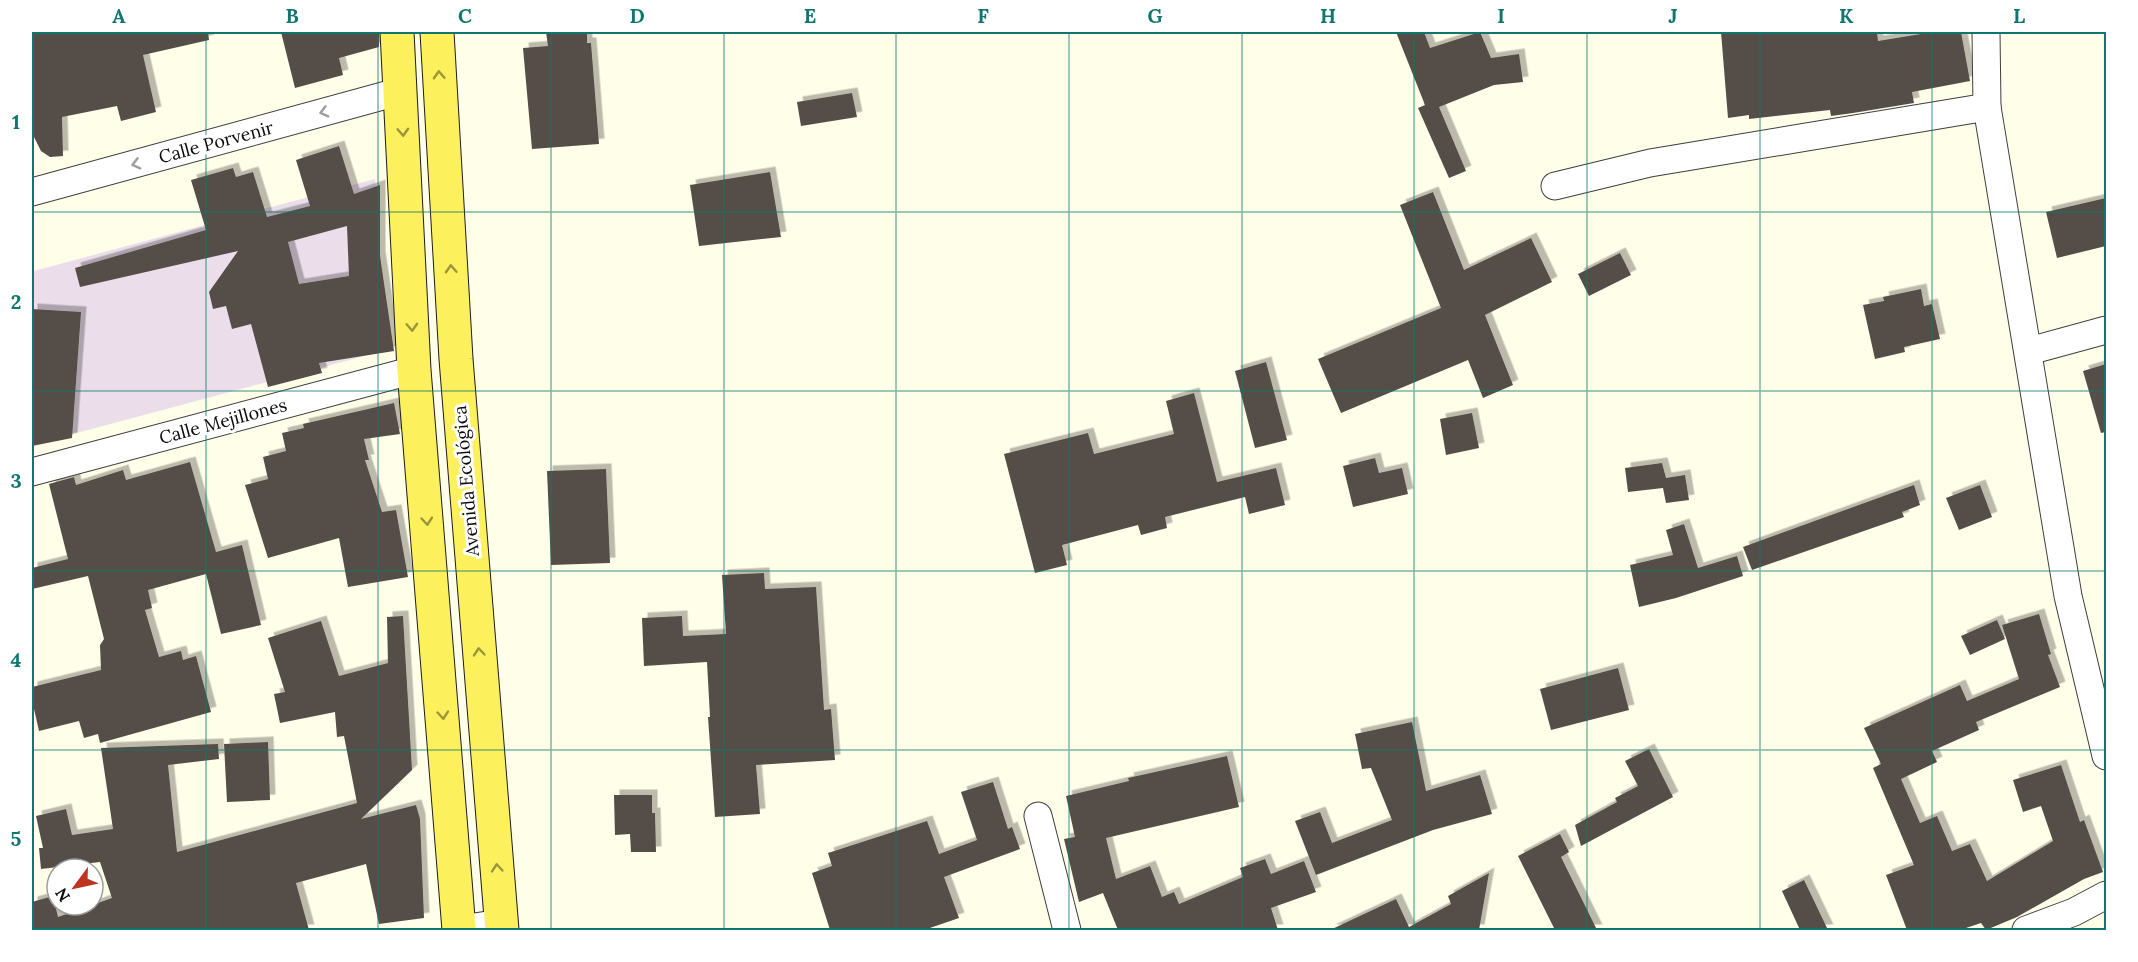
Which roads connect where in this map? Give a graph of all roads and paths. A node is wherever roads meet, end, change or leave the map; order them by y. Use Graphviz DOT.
graph roads {
  1 [pos="397,32"];
  2 [pos="437,32"];
  3 [pos="1986,32"];
  4 [pos="401,91"];
  5 [pos="1988,107"];
  6 [pos="1555,186"];
  7 [pos="32,192"];
  8 [pos="2106,330"];
  9 [pos="2030,351"];
  10 [pos="414,370"];
  11 [pos="32,472"];
  12 [pos="2106,756"];
  13 [pos="1038,816"];
  14 [pos="2106,895"];
  15 [pos="493,929"];
  16 [pos="459,930"];
  17 [pos="1067,930"];
  18 [pos="2026,930"];
  1 -- 4 [label="main road"];
  15 -- 2 [label="main road, Avenida Ecológica, one-way"];
  3 -- 5 [label="street"];
  4 -- 7 [label="street, Calle Porvenir, one-way"];
  4 -- 10 [label="main road, one-way"];
  5 -- 6 [label="street"];
  5 -- 9 [label="street"];
  8 -- 9 [label="street"];
  9 -- 12 [label="street"];
  10 -- 11 [label="street, Calle Mejillones"];
  10 -- 16 [label="main road, one-way"];
  13 -- 17 [label="street"];
  14 -- 18 [label="street"];
}
